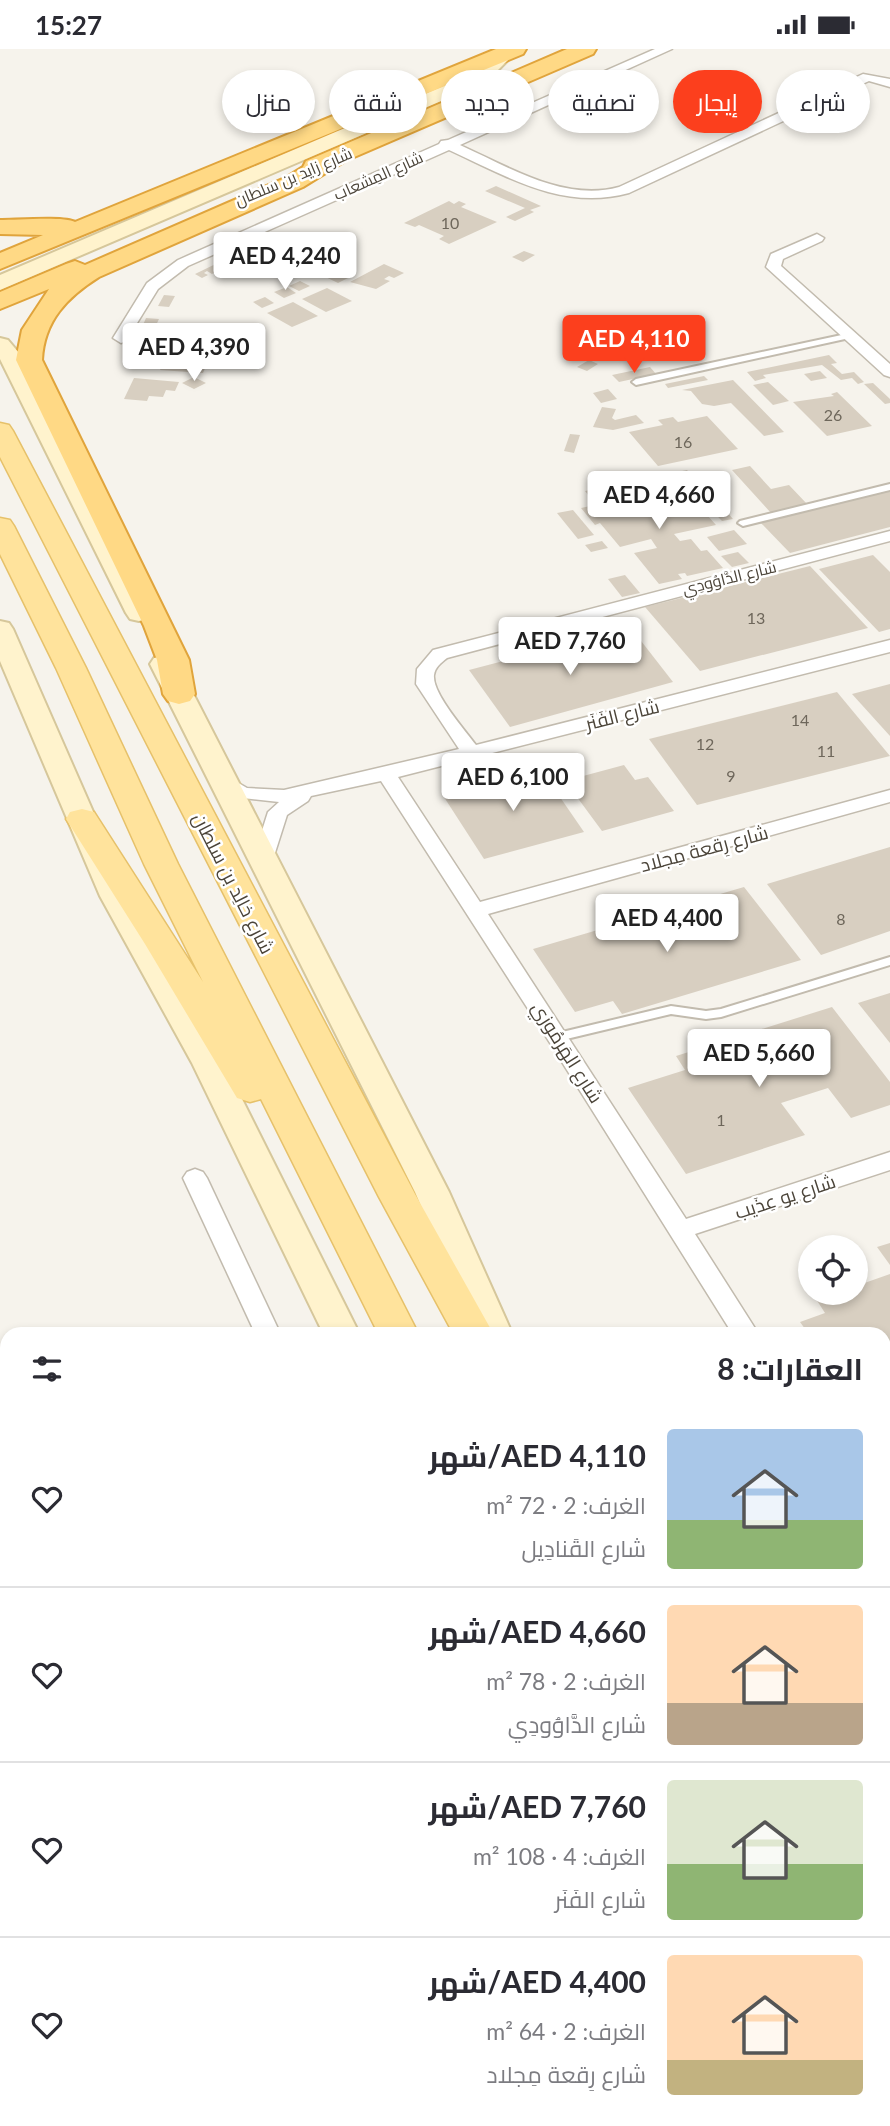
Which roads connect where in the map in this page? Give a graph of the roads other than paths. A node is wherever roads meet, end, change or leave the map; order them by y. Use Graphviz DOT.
graph roads {
  1 [pos="585,49"];
  2 [pos="666,49"];
  3 [pos="511,51"];
  4 [pos="890,83"];
  5 [pos="309,135"];
  6 [pos="446,144"];
  7 [pos="336,157"];
  8 [pos="0,227"];
  9 [pos="817,238"];
  10 [pos="0,263"];
  11 [pos="0,282"];
  12 [pos="0,301"];
  13 [pos="851,335"];
  14 [pos="121,338"];
  15 [pos="0,345"];
  16 [pos="890,372"];
  17 [pos="0,380"];
  18 [pos="636,383"];
  19 [pos="0,431"];
  20 [pos="890,487"];
  21 [pos="743,523"];
  22 [pos="0,526"];
  23 [pos="890,535"];
  24 [pos="127,589"];
  25 [pos="0,629"];
  26 [pos="890,646"];
  27 [pos="178,694"];
  28 [pos="471,752"];
  29 [pos="386,773"];
  30 [pos="222,779"];
  31 [pos="313,791"];
  32 [pos="890,796"];
  33 [pos="82,819"];
  34 [pos="263,859"];
  35 [pos="477,910"];
  36 [pos="890,961"];
  37 [pos="558,1037"];
  38 [pos="890,1161"];
  39 [pos="195,1178"];
  40 [pos="680,1230"];
  41 [pos="265,1327"];
  42 [pos="338,1327"];
  43 [pos="381,1327"];
  44 [pos="395,1327"];
  45 [pos="470,1327"];
  46 [pos="491,1327"];
  47 [pos="741,1327"];
  1 -- 7 [label="highway, شارع زايد بن سلطان"];
  2 -- 6 [label="street, شارع المِشعاب"];
  3 -- 5 [label="highway, شارع زايد بن سلطان"];
  3 -- 11 [label="main road"];
  4 -- 6 [label="street"];
  5 -- 8 [label="highway"];
  5 -- 10 [label="highway, شارع زايد بن سلطان"];
  6 -- 14 [label="street, شارع المِشعاب"];
  7 -- 12 [label="highway, شارع زايد بن سلطان"];
  7 -- 27 [label="highway"];
  9 -- 13 [label="street"];
  13 -- 16 [label="street"];
  13 -- 18 [label="lane"];
  15 -- 24 [label="main road"];
  17 -- 24 [label="main road"];
  19 -- 45 [label="main road, شارع خالِد بن سلطان"];
  20 -- 21 [label="lane"];
  22 -- 44 [label="main road"];
  23 -- 28 [label="street, شارع الدَّاوُودِي"];
  24 -- 27 [label="main road"];
  25 -- 33 [label="main road"];
  26 -- 28 [label="street, شارع الفَنَر"];
  27 -- 30 [label="main road"];
  28 -- 29 [label="street, شارع الفَنَر"];
  29 -- 31 [label="street, شارع الفَنَر"];
  29 -- 35 [label="street, شارع الهَرمُوزي"];
  30 -- 31 [label="street, شارع الفَنَر"];
  30 -- 34 [label="main road"];
  31 -- 34 [label="street, شارع الفَنَر"];
  32 -- 35 [label="street, شارع رِقعة مِجلاد"];
  33 -- 42 [label="main road"];
  33 -- 43 [label="main road"];
  34 -- 46 [label="main road"];
  35 -- 37 [label="street, شارع الهَرمُوزي"];
  36 -- 37 [label="lane"];
  37 -- 40 [label="street, شارع الهَرمُوزي"];
  38 -- 40 [label="street, شارع يو عِذَيب"];
  39 -- 41 [label="street"];
  40 -- 47 [label="street, شارع الهَرمُوزي"];
}
